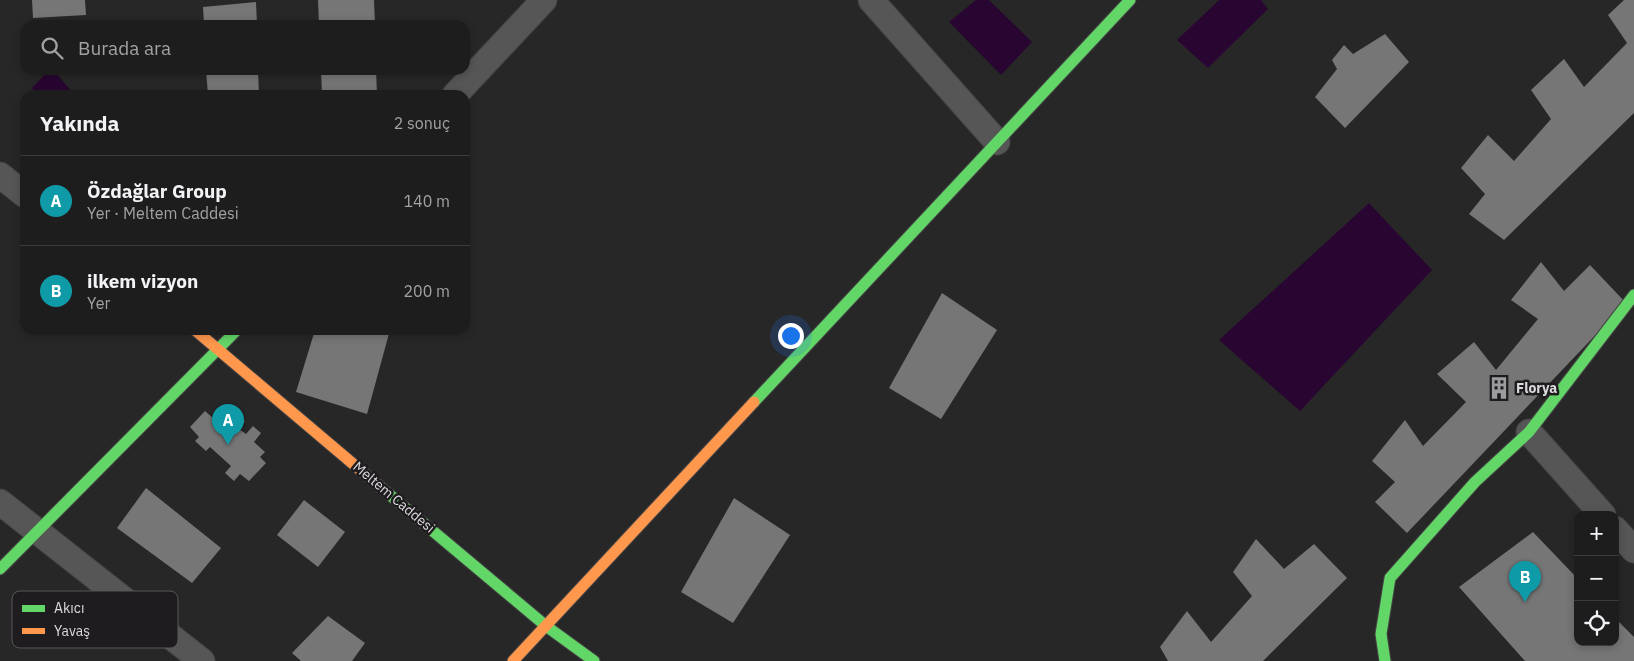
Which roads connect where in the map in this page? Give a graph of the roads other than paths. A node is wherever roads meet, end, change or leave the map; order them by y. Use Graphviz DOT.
graph roads {
  1 [pos="544,0"];
  2 [pos="871,0"];
  3 [pos="1130,0"];
  4 [pos="461,90"];
  5 [pos="997,142"];
  6 [pos="0,175"];
  7 [pos="20,191"];
  8 [pos="1634,295"];
  9 [pos="201,335"];
  10 [pos="232,335"];
  11 [pos="219,349"];
  12 [pos="1529,432"];
  13 [pos="0,502"];
  14 [pos="1599,511"];
  15 [pos="37,531"];
  16 [pos="1619,533"];
  17 [pos="1634,550"];
  18 [pos="0,569"];
  19 [pos="113,591"];
  20 [pos="546,626"];
  21 [pos="178,642"];
  22 [pos="202,661"];
  23 [pos="513,661"];
  24 [pos="594,661"];
  25 [pos="1385,661"];
  1 -- 4 [label="street"];
  2 -- 5 [label="street"];
  3 -- 5 [label="street"];
  5 -- 20 [label="street"];
  6 -- 7 [label="street"];
  8 -- 12 [label="street"];
  9 -- 11 [label="street, Meltem Caddesi"];
  10 -- 11 [label="street"];
  11 -- 15 [label="street"];
  11 -- 20 [label="street, Meltem Caddesi"];
  12 -- 14 [label="street"];
  12 -- 25 [label="street"];
  13 -- 15 [label="street"];
  15 -- 18 [label="street"];
  15 -- 19 [label="street"];
  16 -- 17 [label="street"];
  20 -- 23 [label="street"];
  20 -- 24 [label="street, Meltem Caddesi"];
  21 -- 22 [label="street"];
}
